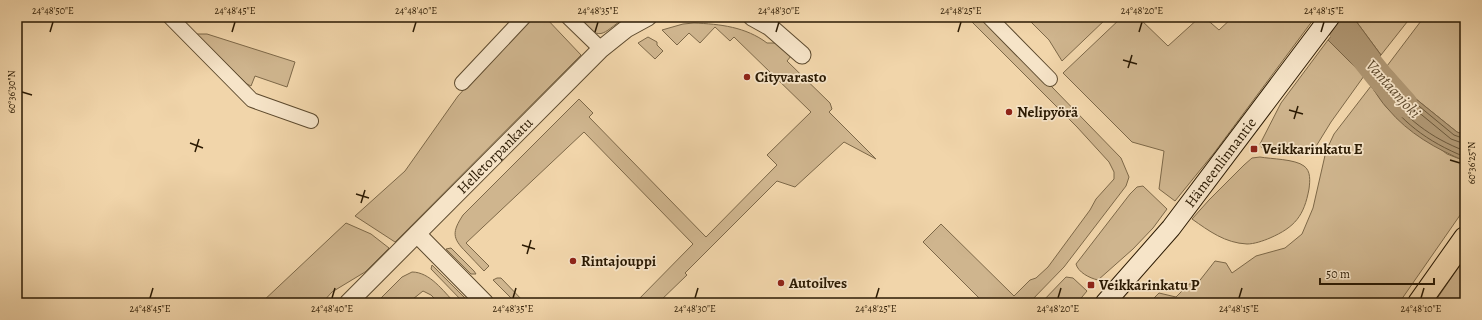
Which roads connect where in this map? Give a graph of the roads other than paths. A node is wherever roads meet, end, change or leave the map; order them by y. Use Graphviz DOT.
graph roads {
  1 [pos="170,17"];
  2 [pos="524,17"];
  3 [pos="568,17"];
  4 [pos="648,17"];
  5 [pos="752,17"];
  6 [pos="989,17"];
  7 [pos="1330,17"];
  8 [pos="600,49"];
  9 [pos="802,55"];
  10 [pos="1050,79"];
  11 [pos="462,83"];
  12 [pos="311,121"];
  13 [pos="417,234"];
  14 [pos="1465,238"];
  15 [pos="348,303"];
  16 [pos="486,303"];
  17 [pos="1105,303"];
  18 [pos="1419,303"];
  1 -- 12 [label="street"];
  2 -- 11 [label="street"];
  3 -- 8 [label="street"];
  4 -- 8 [label="street, Helletorpankatu"];
  5 -- 9 [label="street"];
  6 -- 10 [label="street"];
  7 -- 17 [label="main road, Hämeenlinnantie"];
  8 -- 13 [label="street, Helletorpankatu"];
  13 -- 15 [label="street, Helletorpankatu"];
  13 -- 16 [label="street"];
  14 -- 18 [label="highway"];
}
